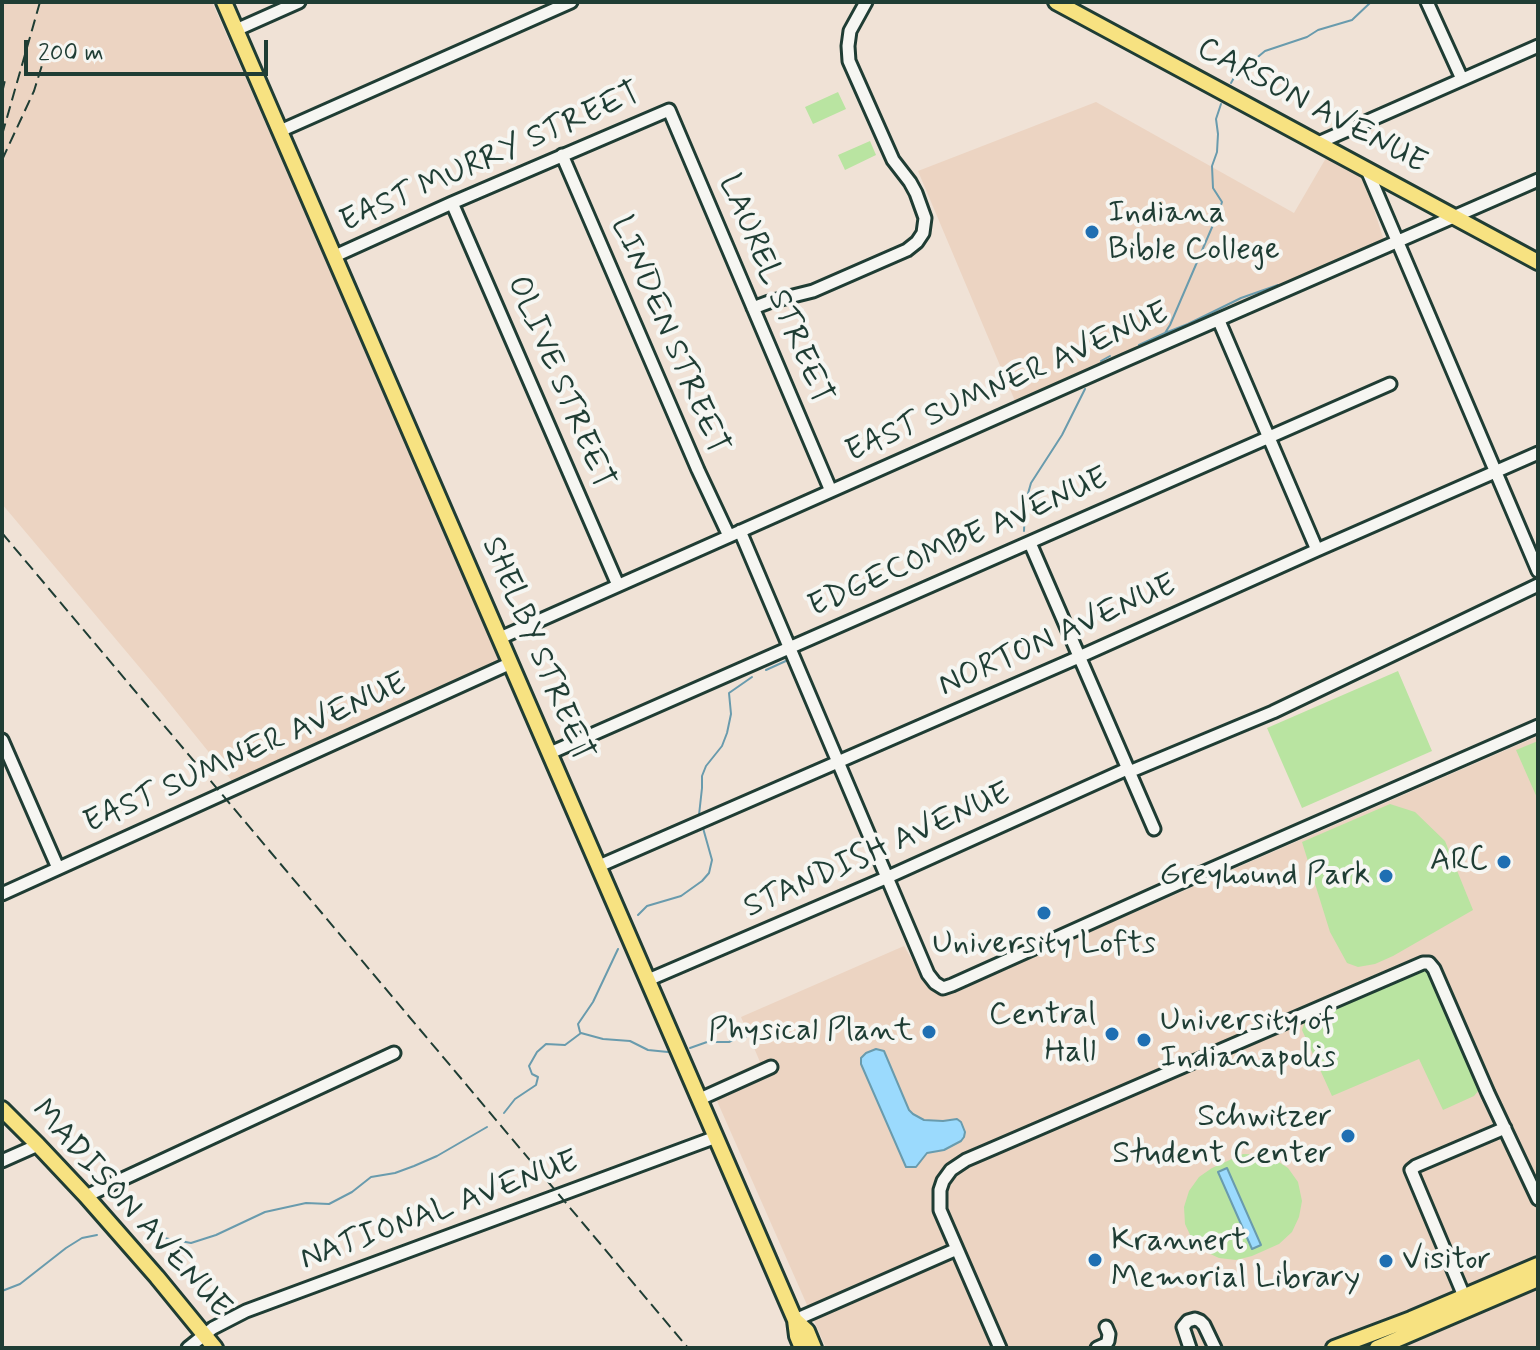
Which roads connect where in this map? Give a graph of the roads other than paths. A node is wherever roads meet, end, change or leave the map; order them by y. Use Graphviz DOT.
graph roads {
  1 [pos="224,2"];
  2 [pos="299,2"];
  3 [pos="571,2"];
  4 [pos="866,2"];
  5 [pos="1056,2"];
  6 [pos="1427,2"];
  7 [pos="236,30"];
  8 [pos="1538,46"];
  9 [pos="1462,79"];
  10 [pos="669,110"];
  11 [pos="280,131"];
  12 [pos="1318,143"];
  13 [pos="562,155"];
  14 [pos="1367,170"];
  15 [pos="1538,180"];
  16 [pos="452,203"];
  17 [pos="1455,217"];
  18 [pos="1398,242"];
  19 [pos="335,256"];
  20 [pos="1538,262"];
  21 [pos="753,308"];
  22 [pos="1219,321"];
  23 [pos="1390,384"];
  24 [pos="1269,437"];
  25 [pos="1538,453"];
  26 [pos="1495,472"];
  27 [pos="831,491"];
  28 [pos="734,534"];
  29 [pos="1030,543"];
  30 [pos="1317,550"];
  31 [pos="1538,571"];
  32 [pos="618,585"];
  33 [pos="1538,585"];
  34 [pos="500,638"];
  35 [pos="789,647"];
  36 [pos="1079,657"];
  37 [pos="511,663"];
  38 [pos="1538,726"];
  39 [pos="4,748"];
  40 [pos="550,753"];
  41 [pos="839,762"];
  42 [pos="1128,770"];
  43 [pos="1154,829"];
  44 [pos="599,866"];
  45 [pos="58,868"];
  46 [pos="888,877"];
  47 [pos="2,894"];
  48 [pos="648,980"];
  49 [pos="394,1053"];
  50 [pos="771,1067"];
  51 [pos="700,1099"];
  52 [pos="2,1109"];
  53 [pos="1505,1128"];
  54 [pos="716,1137"];
  55 [pos="38,1145"];
  56 [pos="2,1161"];
  57 [pos="86,1196"];
  58 [pos="1538,1199"];
  59 [pos="957,1249"];
  60 [pos="1538,1265"];
  61 [pos="1538,1279"];
  62 [pos="1464,1296"];
  63 [pos="795,1320"];
  64 [pos="1106,1327"];
  65 [pos="204,1335"];
  66 [pos="188,1348"];
  67 [pos="215,1348"];
  68 [pos="802,1348"];
  69 [pos="814,1348"];
  70 [pos="1000,1348"];
  71 [pos="1097,1348"];
  72 [pos="1190,1348"];
  73 [pos="1215,1348"];
  74 [pos="1334,1348"];
  75 [pos="1377,1348"];
  1 -- 7 [label="main road, SHELBY STREET"];
  2 -- 7 [label="street"];
  3 -- 11 [label="street"];
  4 -- 21 [label="street"];
  5 -- 12 [label="main road, CARSON AVENUE"];
  6 -- 9 [label="street"];
  7 -- 11 [label="main road, SHELBY STREET"];
  8 -- 9 [label="street"];
  9 -- 12 [label="street"];
  10 -- 13 [label="street, EAST MURRY STREET"];
  10 -- 21 [label="street, LAUREL STREET"];
  11 -- 19 [label="main road, SHELBY STREET"];
  12 -- 14 [label="main road, CARSON AVENUE"];
  13 -- 16 [label="street, EAST MURRY STREET"];
  13 -- 28 [label="street, LINDEN STREET"];
  14 -- 17 [label="main road, CARSON AVENUE"];
  14 -- 18 [label="street"];
  15 -- 17 [label="street, EAST SUMNER AVENUE"];
  16 -- 19 [label="street, EAST MURRY STREET"];
  16 -- 32 [label="street, OLIVE STREET"];
  17 -- 18 [label="street, EAST SUMNER AVENUE"];
  17 -- 20 [label="main road, CARSON AVENUE"];
  18 -- 22 [label="street, EAST SUMNER AVENUE"];
  18 -- 26 [label="street"];
  19 -- 34 [label="main road, SHELBY STREET"];
  21 -- 27 [label="street, LAUREL STREET"];
  22 -- 24 [label="street"];
  22 -- 27 [label="street, EAST SUMNER AVENUE"];
  23 -- 24 [label="street, EDGECOMBE AVENUE"];
  24 -- 29 [label="street, EDGECOMBE AVENUE"];
  24 -- 30 [label="street"];
  25 -- 26 [label="street, NORTON AVENUE"];
  26 -- 30 [label="street, NORTON AVENUE"];
  26 -- 31 [label="street"];
  27 -- 28 [label="street, EAST SUMNER AVENUE"];
  28 -- 32 [label="street, EAST SUMNER AVENUE"];
  28 -- 35 [label="street, LINDEN STREET"];
  29 -- 35 [label="street, EDGECOMBE AVENUE"];
  29 -- 36 [label="street"];
  30 -- 36 [label="street, NORTON AVENUE"];
  32 -- 34 [label="street, EAST SUMNER AVENUE"];
  33 -- 42 [label="street, STANDISH AVENUE"];
  34 -- 37 [label="main road, SHELBY STREET"];
  35 -- 40 [label="street, EDGECOMBE AVENUE"];
  35 -- 41 [label="street, LINDEN STREET"];
  36 -- 41 [label="street, NORTON AVENUE"];
  36 -- 42 [label="street"];
  37 -- 40 [label="main road, SHELBY STREET"];
  37 -- 45 [label="street, EAST SUMNER AVENUE"];
  38 -- 46 [label="street, LINDEN STREET"];
  39 -- 45 [label="street"];
  40 -- 44 [label="main road, SHELBY STREET"];
  41 -- 44 [label="street, NORTON AVENUE"];
  41 -- 46 [label="street, LINDEN STREET"];
  42 -- 43 [label="street"];
  42 -- 46 [label="street, STANDISH AVENUE"];
  44 -- 48 [label="main road, SHELBY STREET"];
  45 -- 47 [label="street, EAST SUMNER AVENUE"];
  46 -- 48 [label="street, STANDISH AVENUE"];
  48 -- 51 [label="main road, SHELBY STREET"];
  49 -- 57 [label="street"];
  50 -- 51 [label="street"];
  51 -- 54 [label="main road, SHELBY STREET"];
  52 -- 55 [label="main road, MADISON AVENUE"];
  53 -- 58 [label="street"];
  53 -- 59 [label="street"];
  53 -- 62 [label="street"];
  54 -- 63 [label="main road, SHELBY STREET"];
  54 -- 65 [label="street, NATIONAL AVENUE"];
  55 -- 56 [label="street"];
  55 -- 57 [label="main road, MADISON AVENUE"];
  57 -- 65 [label="main road, MADISON AVENUE"];
  59 -- 63 [label="street"];
  59 -- 70 [label="street"];
  60 -- 62 [label="main road"];
  61 -- 75 [label="main road"];
  62 -- 74 [label="main road"];
  63 -- 68 [label="main road, SHELBY STREET"];
  63 -- 69 [label="main road, SHELBY STREET"];
  64 -- 71 [label="street"];
  65 -- 66 [label="street, NATIONAL AVENUE"];
  65 -- 67 [label="main road, MADISON AVENUE"];
  72 -- 73 [label="street"];
}
